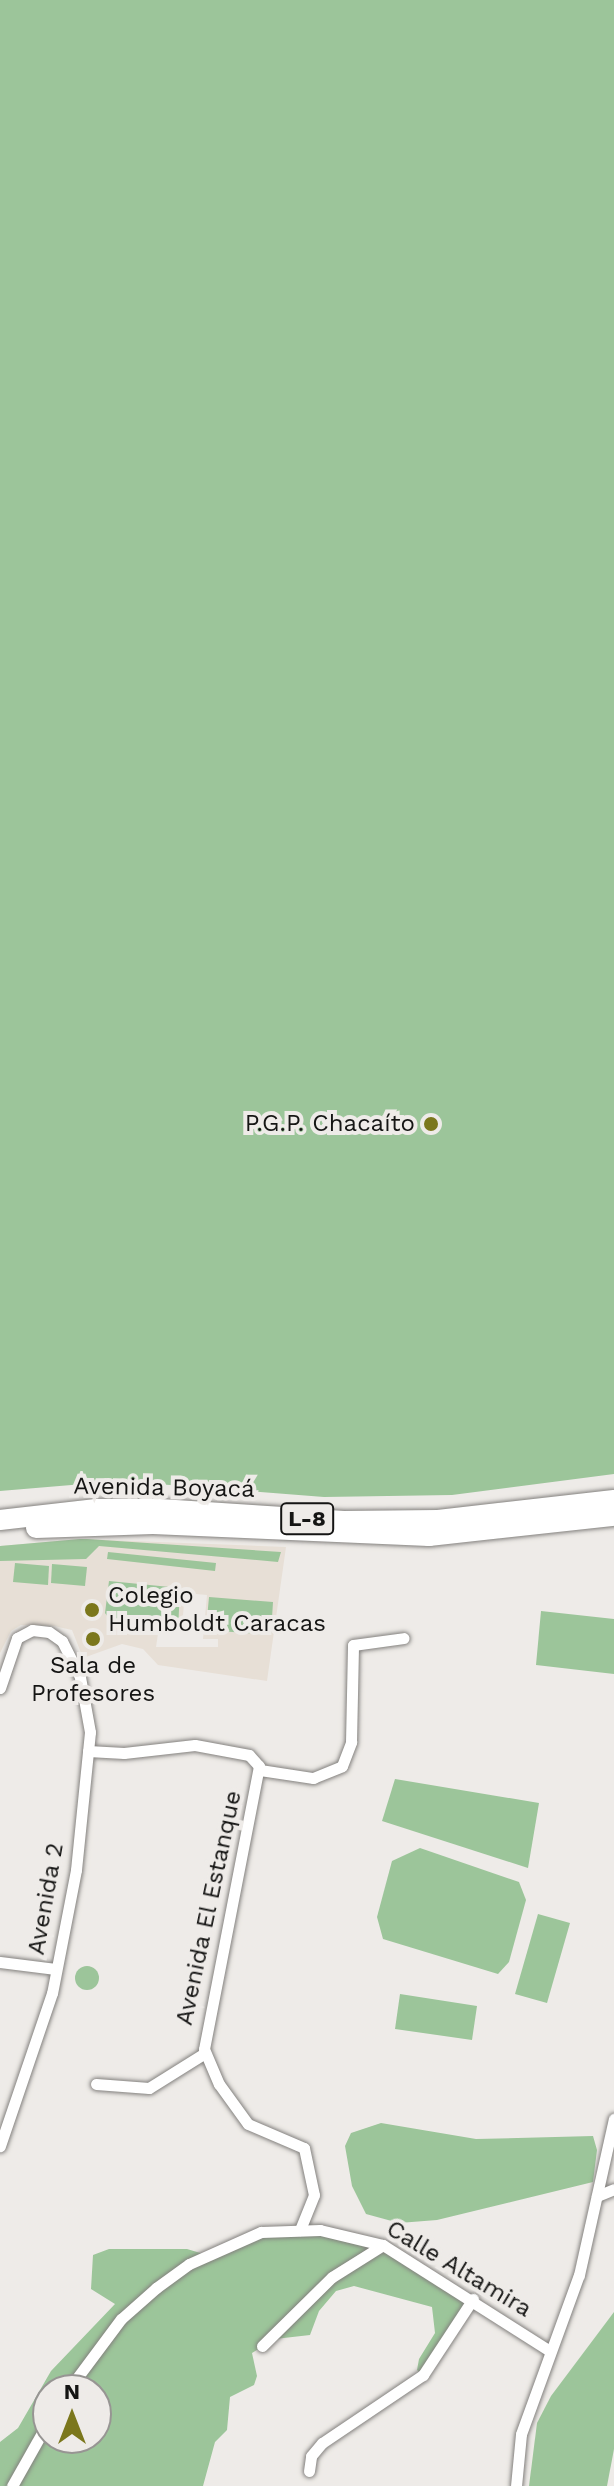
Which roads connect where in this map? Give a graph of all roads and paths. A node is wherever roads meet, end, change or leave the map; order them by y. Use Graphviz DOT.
graph roads {
  1 [pos="614,1500"];
  2 [pos="614,1516"];
  3 [pos="0,1520"];
  4 [pos="0,1534"];
  5 [pos="404,1638"];
  6 [pos="0,1688"];
  7 [pos="88,1751"];
  8 [pos="260,1770"];
  9 [pos="0,1962"];
  10 [pos="56,1969"];
  11 [pos="205,2053"];
  12 [pos="96,2084"];
  13 [pos="614,2119"];
  14 [pos="0,2146"];
  15 [pos="603,2166"];
  16 [pos="614,2177"];
  17 [pos="614,2189"];
  18 [pos="597,2196"];
  19 [pos="300,2230"];
  20 [pos="383,2245"];
  21 [pos="473,2299"];
  22 [pos="262,2346"];
  23 [pos="550,2351"];
  24 [pos="80,2374"];
  25 [pos="32,2450"];
  26 [pos="309,2471"];
  27 [pos="12,2486"];
  28 [pos="516,2486"];
  1 -- 3 [label="highway, Avenida Boyacá / L-8"];
  2 -- 4 [label="highway, Avenida Boyacá / L-8"];
  5 -- 8 [label="street"];
  6 -- 7 [label="street, Avenida 2"];
  7 -- 8 [label="street, Avenida El Estanque"];
  7 -- 10 [label="street, Avenida 2"];
  8 -- 11 [label="street, Avenida El Estanque"];
  9 -- 10 [label="street"];
  10 -- 14 [label="street, Avenida 2"];
  11 -- 12 [label="street"];
  11 -- 19 [label="street, Avenida El Estanque"];
  13 -- 15 [label="street"];
  15 -- 16 [label="street"];
  15 -- 18 [label="street"];
  17 -- 18 [label="street"];
  18 -- 23 [label="street"];
  19 -- 20 [label="street, Calle Altamira"];
  19 -- 24 [label="street, Calle Altamira"];
  20 -- 21 [label="street, Calle Altamira"];
  20 -- 22 [label="street"];
  21 -- 23 [label="street, Calle Altamira"];
  21 -- 26 [label="street"];
  23 -- 28 [label="street"];
  25 -- 27 [label="street"];
}
